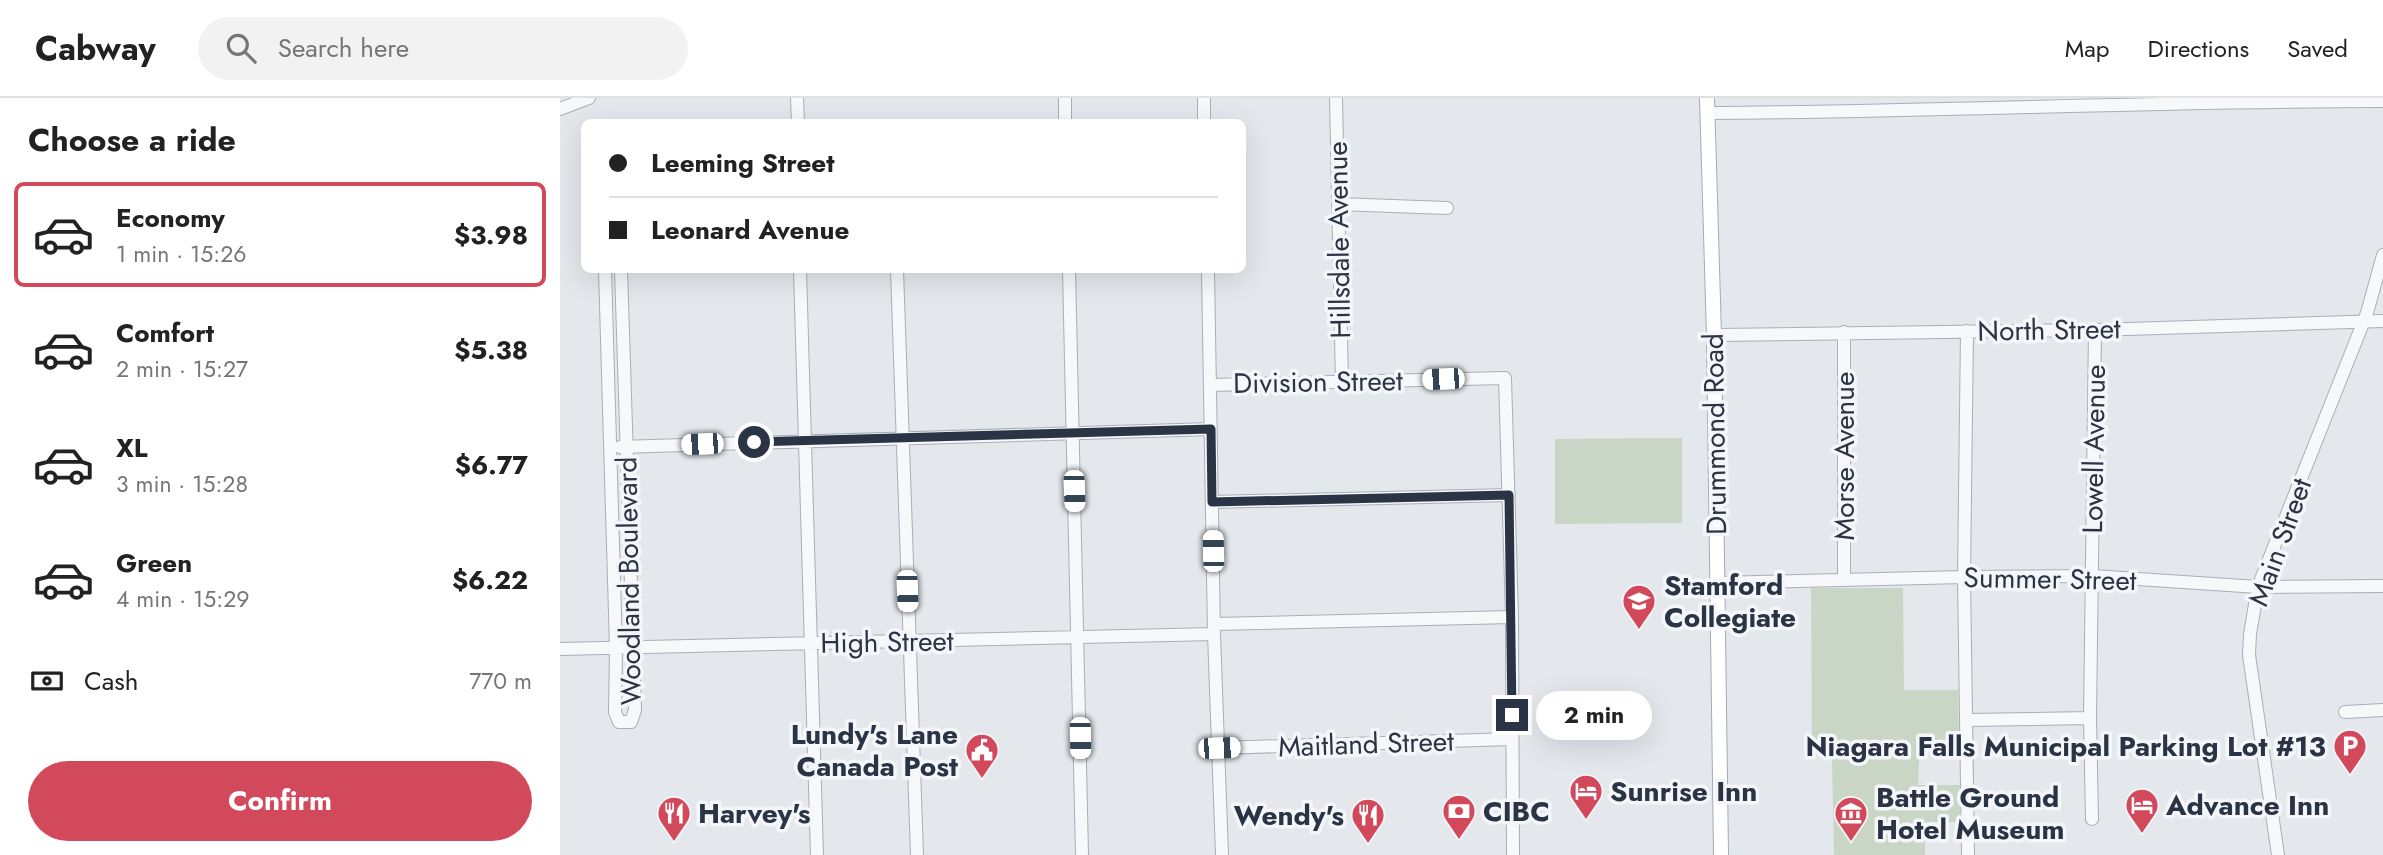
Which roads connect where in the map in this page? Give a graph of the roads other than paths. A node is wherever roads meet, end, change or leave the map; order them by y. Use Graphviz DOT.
graph roads {
  1 [pos="589,98"];
  2 [pos="797,98"];
  3 [pos="1065,98"];
  4 [pos="1204,98"];
  5 [pos="1336,98"];
  6 [pos="1707,98"];
  7 [pos="2383,101"];
  8 [pos="560,109"];
  9 [pos="1707,113"];
  10 [pos="798,119"];
  11 [pos="1065,119"];
  12 [pos="1204,119"];
  13 [pos="1338,204"];
  14 [pos="1447,208"];
  15 [pos="2383,255"];
  16 [pos="605,273"];
  17 [pos="621,273"];
  18 [pos="800,273"];
  19 [pos="897,273"];
  20 [pos="1069,273"];
  21 [pos="1208,273"];
  22 [pos="2364,321"];
  23 [pos="2383,321"];
  24 [pos="2095,330"];
  25 [pos="1967,331"];
  26 [pos="1844,332"];
  27 [pos="1714,335"];
  28 [pos="1342,383"];
  29 [pos="1210,385"];
  30 [pos="1211,429"];
  31 [pos="1073,435"];
  32 [pos="904,438"];
  33 [pos="805,441"];
  34 [pos="626,447"];
  35 [pos="609,448"];
  36 [pos="1509,495"];
  37 [pos="1212,502"];
  38 [pos="1964,576"];
  39 [pos="2093,576"];
  40 [pos="1844,580"];
  41 [pos="1717,583"];
  42 [pos="2383,586"];
  43 [pos="2258,587"];
  44 [pos="1512,617"];
  45 [pos="1214,629"];
  46 [pos="1079,638"];
  47 [pos="908,642"];
  48 [pos="810,643"];
  49 [pos="615,648"];
  50 [pos="632,648"];
  51 [pos="560,649"];
  52 [pos="2383,710"];
  53 [pos="2345,712"];
  54 [pos="2090,718"];
  55 [pos="1966,720"];
  56 [pos="1512,739"];
  57 [pos="1219,748"];
  58 [pos="2092,819"];
  59 [pos="817,855"];
  60 [pos="917,855"];
  61 [pos="1082,855"];
  62 [pos="1222,855"];
  63 [pos="1513,855"];
  64 [pos="1721,855"];
  65 [pos="1968,855"];
  66 [pos="2278,855"];
  1 -- 8 [label="street"];
  2 -- 10 [label="street"];
  3 -- 11 [label="street"];
  4 -- 12 [label="street"];
  5 -- 13 [label="street, Hillsdale Avenue"];
  6 -- 9 [label="main road, Drummond Road"];
  7 -- 9 [label="street"];
  9 -- 27 [label="main road, Drummond Road"];
  13 -- 14 [label="street"];
  13 -- 28 [label="street, Hillsdale Avenue"];
  15 -- 22 [label="street, Main Street"];
  16 -- 35 [label="street, Woodland Boulevard"];
  17 -- 34 [label="street, Woodland Boulevard"];
  18 -- 33 [label="street"];
  19 -- 32 [label="street"];
  20 -- 31 [label="street"];
  21 -- 29 [label="street"];
  22 -- 23 [label="street, North Street"];
  22 -- 24 [label="street, North Street"];
  22 -- 43 [label="street, Main Street"];
  24 -- 25 [label="street, North Street"];
  24 -- 39 [label="street, Lowell Avenue"];
  25 -- 26 [label="street, North Street"];
  25 -- 38 [label="street"];
  26 -- 27 [label="street, North Street"];
  26 -- 40 [label="street, Morse Avenue"];
  27 -- 41 [label="main road, Drummond Road"];
  28 -- 29 [label="street, Division Street"];
  28 -- 36 [label="street, Division Street"];
  29 -- 30 [label="street"];
  30 -- 31 [label="street"];
  30 -- 37 [label="street"];
  31 -- 32 [label="street"];
  31 -- 46 [label="street"];
  32 -- 33 [label="street"];
  32 -- 47 [label="street"];
  33 -- 34 [label="street"];
  33 -- 48 [label="street"];
  34 -- 35 [label="street"];
  34 -- 50 [label="street, Woodland Boulevard"];
  35 -- 49 [label="street, Woodland Boulevard"];
  36 -- 37 [label="street"];
  36 -- 44 [label="street"];
  37 -- 45 [label="street"];
  38 -- 39 [label="street, Summer Street"];
  38 -- 40 [label="street, Summer Street"];
  38 -- 55 [label="street"];
  39 -- 43 [label="street, Summer Street"];
  39 -- 54 [label="street, Lowell Avenue"];
  40 -- 41 [label="street, Summer Street"];
  41 -- 64 [label="main road, Drummond Road"];
  42 -- 43 [label="street, Summer Street"];
  43 -- 66 [label="street, Main Street"];
  44 -- 45 [label="street, High Street"];
  44 -- 56 [label="street"];
  45 -- 46 [label="street, High Street"];
  45 -- 57 [label="street"];
  46 -- 47 [label="street, High Street"];
  46 -- 61 [label="street"];
  47 -- 48 [label="street, High Street"];
  47 -- 60 [label="street"];
  48 -- 50 [label="street, High Street"];
  48 -- 59 [label="street"];
  49 -- 50 [label="street, High Street"];
  49 -- 50 [label="street, Woodland Boulevard"];
  49 -- 51 [label="street, High Street"];
  52 -- 53 [label="street"];
  54 -- 55 [label="street"];
  54 -- 58 [label="street, Lowell Avenue"];
  55 -- 65 [label="street"];
  56 -- 57 [label="street, Maitland Street"];
  56 -- 63 [label="street"];
  57 -- 62 [label="street"];
}
